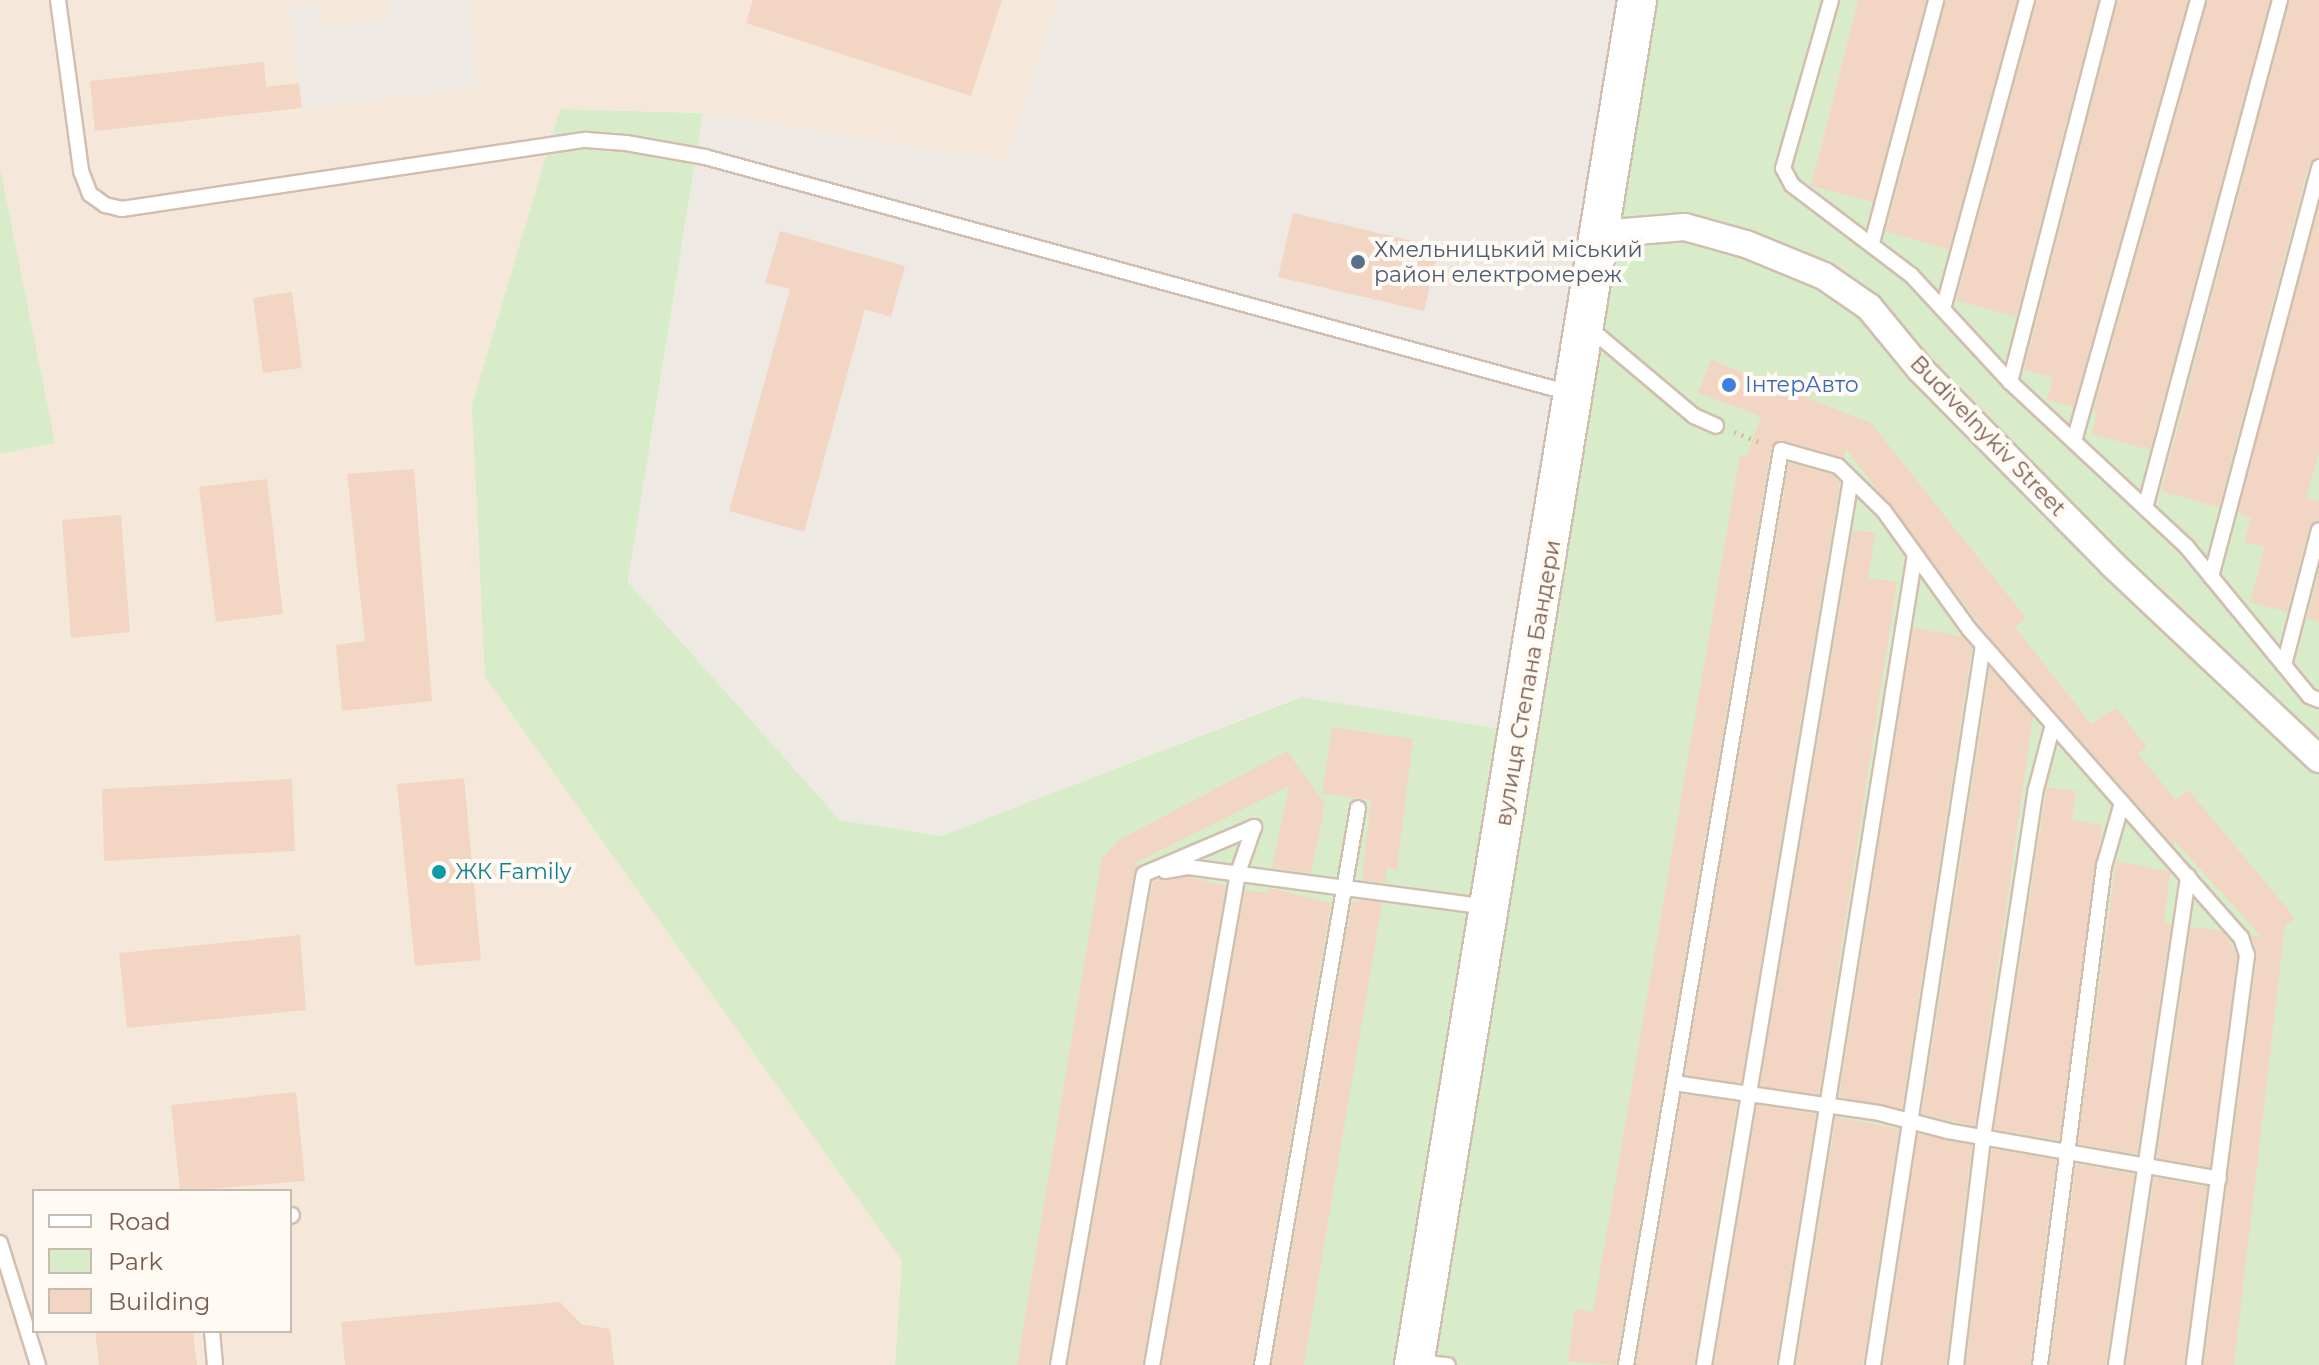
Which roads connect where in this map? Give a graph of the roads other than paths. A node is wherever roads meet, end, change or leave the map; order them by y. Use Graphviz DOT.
graph roads {
  1 [pos="58,0"];
  2 [pos="1637,0"];
  3 [pos="1831,0"];
  4 [pos="1936,0"];
  5 [pos="2027,0"];
  6 [pos="2108,0"];
  7 [pos="2198,0"];
  8 [pos="2280,0"];
  9 [pos="2319,167"];
  10 [pos="1601,234"];
  11 [pos="1872,243"];
  12 [pos="1943,309"];
  13 [pos="1587,326"];
  14 [pos="2010,382"];
  15 [pos="1576,395"];
  16 [pos="1716,426"];
  17 [pos="2074,441"];
  18 [pos="1851,479"];
  19 [pos="2145,508"];
  20 [pos="2319,530"];
  21 [pos="1915,554"];
  22 [pos="2211,577"];
  23 [pos="1983,645"];
  24 [pos="2284,665"];
  25 [pos="2319,700"];
  26 [pos="2053,724"];
  27 [pos="2319,759"];
  28 [pos="2122,803"];
  29 [pos="1358,808"];
  30 [pos="1238,873"];
  31 [pos="1144,874"];
  32 [pos="2188,876"];
  33 [pos="1343,887"];
  34 [pos="1490,907"];
  35 [pos="1674,1083"];
  36 [pos="1748,1093"];
  37 [pos="1829,1105"];
  38 [pos="1909,1121"];
  39 [pos="1983,1138"];
  40 [pos="2068,1152"];
  41 [pos="2143,1166"];
  42 [pos="2219,1179"];
  43 [pos="0,1243"];
  44 [pos="212,1333"];
  45 [pos="1425,1364"];
  46 [pos="38,1365"];
  47 [pos="215,1365"];
  48 [pos="1058,1365"];
  49 [pos="1152,1365"];
  50 [pos="1262,1365"];
  51 [pos="1626,1365"];
  52 [pos="1704,1365"];
  53 [pos="1786,1365"];
  54 [pos="1873,1365"];
  55 [pos="1956,1365"];
  56 [pos="2040,1365"];
  57 [pos="2116,1365"];
  58 [pos="2194,1365"];
  1 -- 15 [label="lane"];
  2 -- 10 [label="main road, вулиця Степана Бандери"];
  3 -- 11 [label="lane"];
  4 -- 11 [label="lane"];
  5 -- 12 [label="lane"];
  6 -- 14 [label="lane"];
  7 -- 17 [label="lane"];
  8 -- 19 [label="lane"];
  9 -- 22 [label="lane"];
  10 -- 13 [label="main road, вулиця Степана Бандери"];
  10 -- 27 [label="street, Budivelnykiv Street"];
  11 -- 12 [label="lane"];
  12 -- 14 [label="lane"];
  13 -- 15 [label="main road, вулиця Степана Бандери"];
  13 -- 16 [label="lane"];
  14 -- 17 [label="lane"];
  15 -- 34 [label="main road, вулиця Степана Бандери"];
  17 -- 19 [label="lane"];
  18 -- 21 [label="lane"];
  18 -- 35 [label="lane"];
  18 -- 36 [label="lane"];
  19 -- 22 [label="lane"];
  20 -- 24 [label="lane"];
  21 -- 23 [label="lane"];
  21 -- 37 [label="lane"];
  22 -- 24 [label="lane"];
  23 -- 26 [label="lane"];
  23 -- 38 [label="lane"];
  24 -- 25 [label="lane"];
  26 -- 28 [label="lane"];
  26 -- 39 [label="lane"];
  28 -- 32 [label="lane"];
  28 -- 40 [label="lane"];
  29 -- 33 [label="lane"];
  30 -- 31 [label="lane"];
  30 -- 31 [label="lane"];
  30 -- 33 [label="lane"];
  30 -- 49 [label="lane"];
  31 -- 48 [label="lane"];
  32 -- 41 [label="lane"];
  32 -- 42 [label="lane"];
  33 -- 34 [label="lane"];
  33 -- 50 [label="lane"];
  34 -- 45 [label="main road, вулиця Степана Бандери"];
  35 -- 36 [label="lane"];
  35 -- 51 [label="lane"];
  36 -- 37 [label="lane"];
  36 -- 52 [label="lane"];
  37 -- 38 [label="lane"];
  37 -- 53 [label="lane"];
  38 -- 39 [label="lane"];
  38 -- 54 [label="lane"];
  39 -- 40 [label="lane"];
  39 -- 55 [label="lane"];
  40 -- 41 [label="lane"];
  40 -- 56 [label="lane"];
  41 -- 42 [label="lane"];
  41 -- 57 [label="lane"];
  42 -- 58 [label="lane"];
  43 -- 46 [label="lane"];
  44 -- 47 [label="lane"];
}
